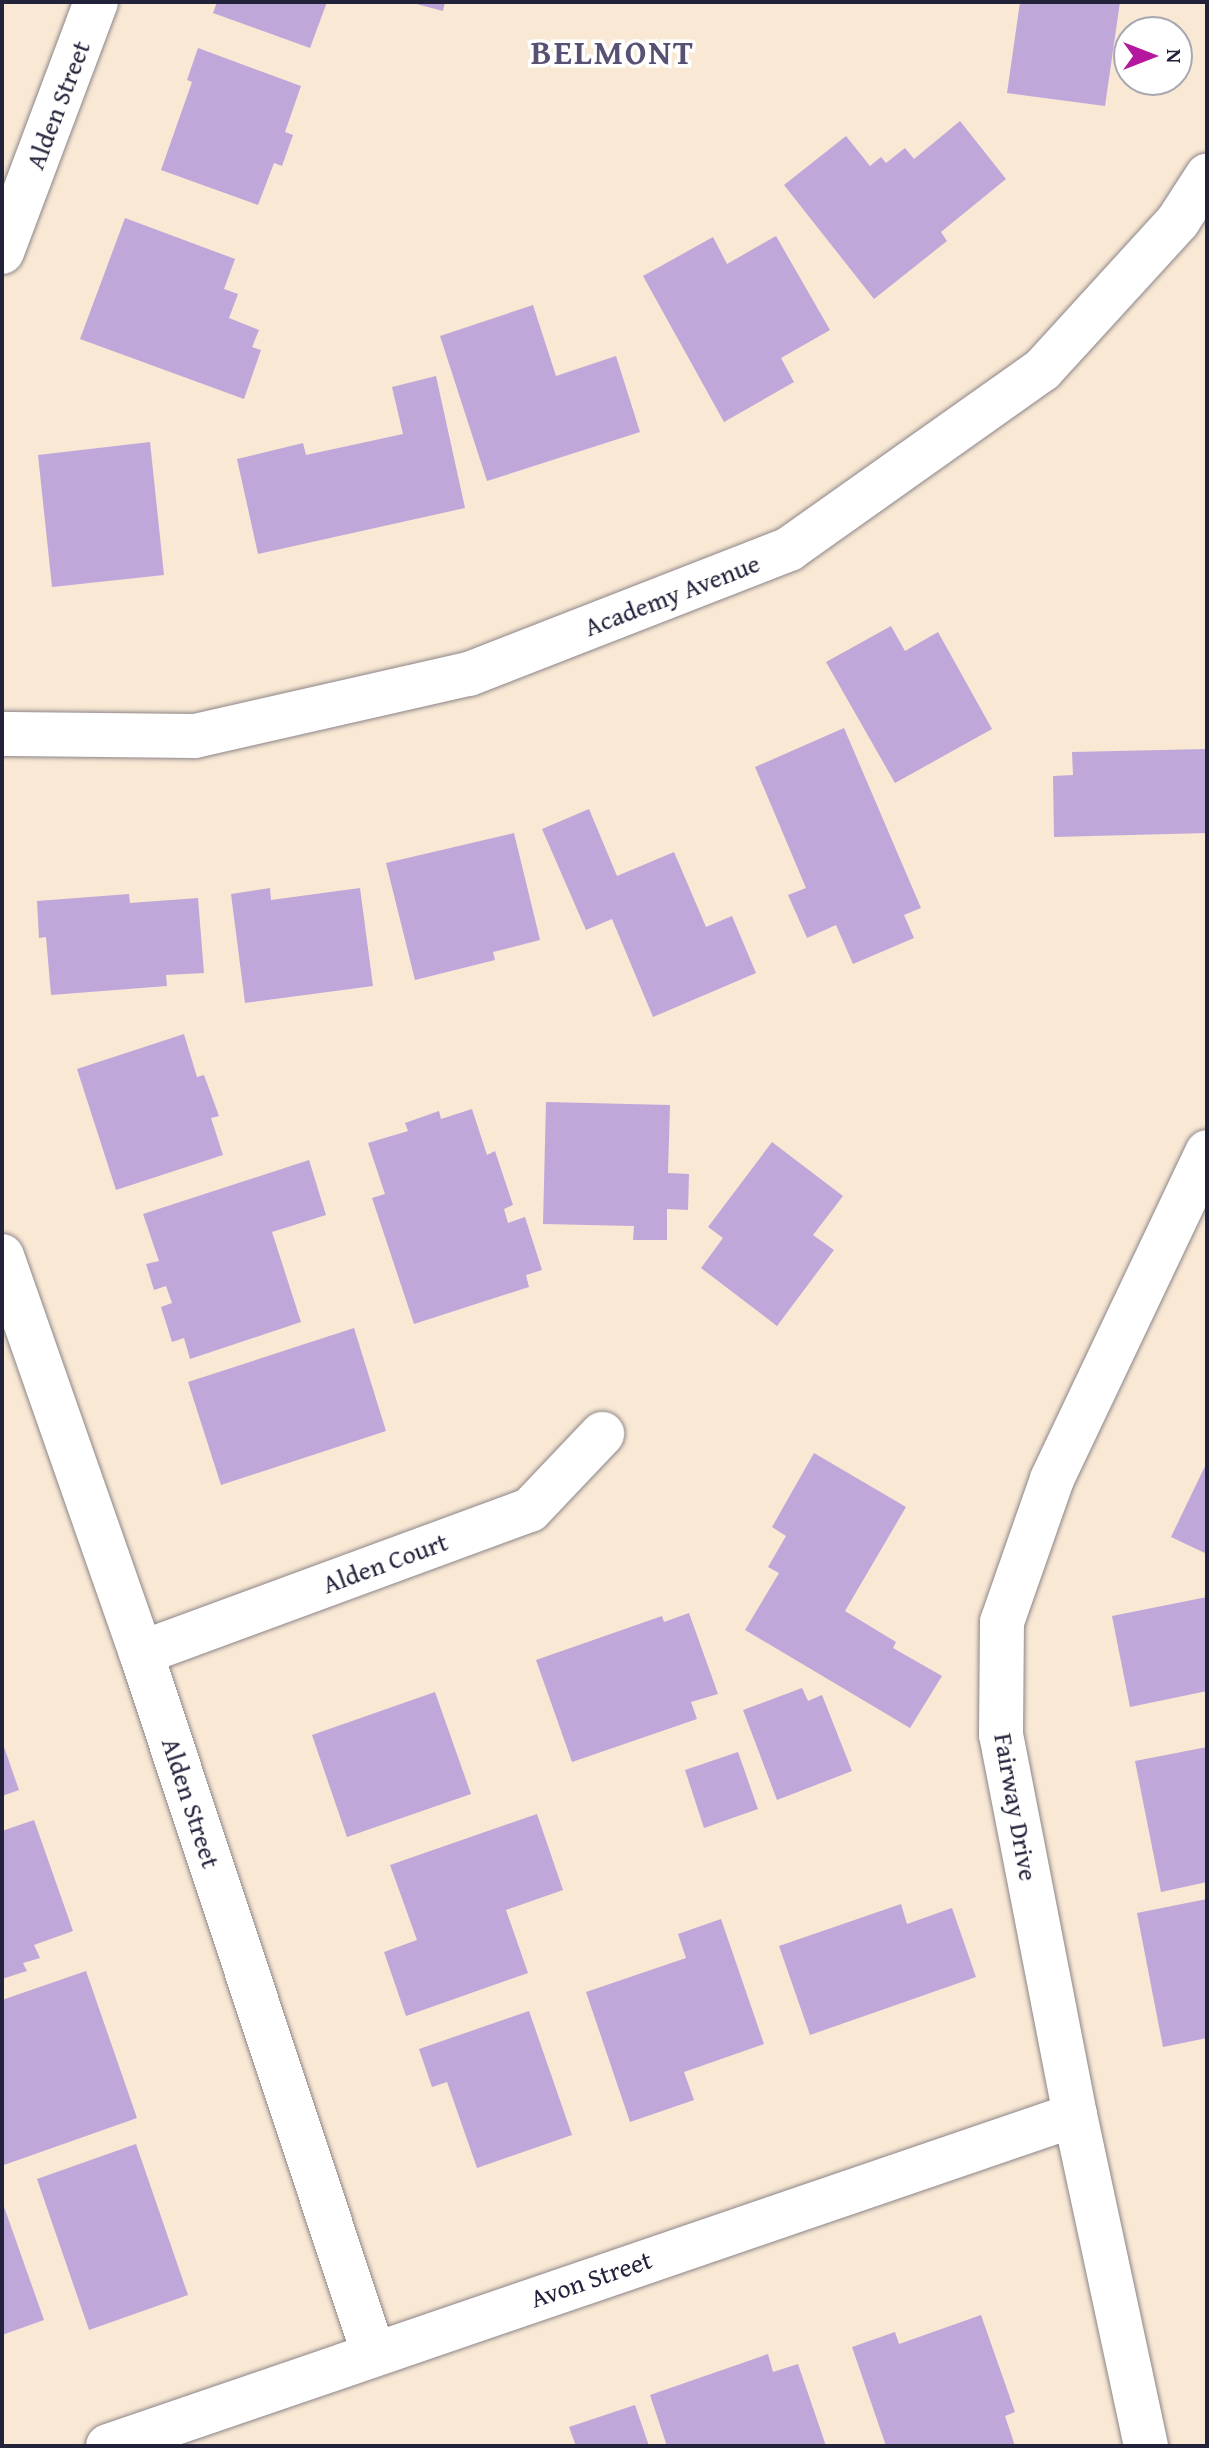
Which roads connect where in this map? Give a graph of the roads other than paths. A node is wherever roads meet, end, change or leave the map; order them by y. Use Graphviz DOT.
graph roads {
  1 [pos="96,2"];
  2 [pos="1207,176"];
  3 [pos="2,252"];
  4 [pos="2,734"];
  5 [pos="1207,1152"];
  6 [pos="2,1256"];
  7 [pos="602,1434"];
  8 [pos="141,1653"];
  9 [pos="1075,2115"];
  10 [pos="373,2352"];
  11 [pos="108,2446"];
  12 [pos="1146,2446"];
  1 -- 3 [label="street, Alden Street"];
  2 -- 4 [label="street, Academy Avenue"];
  5 -- 9 [label="street, Fairway Drive"];
  6 -- 8 [label="street, Alden Street"];
  7 -- 8 [label="street, Alden Court"];
  8 -- 10 [label="street, Alden Street"];
  9 -- 10 [label="street, Avon Street"];
  9 -- 12 [label="street, Fairway Drive"];
  10 -- 11 [label="street, Avon Street"];
}
